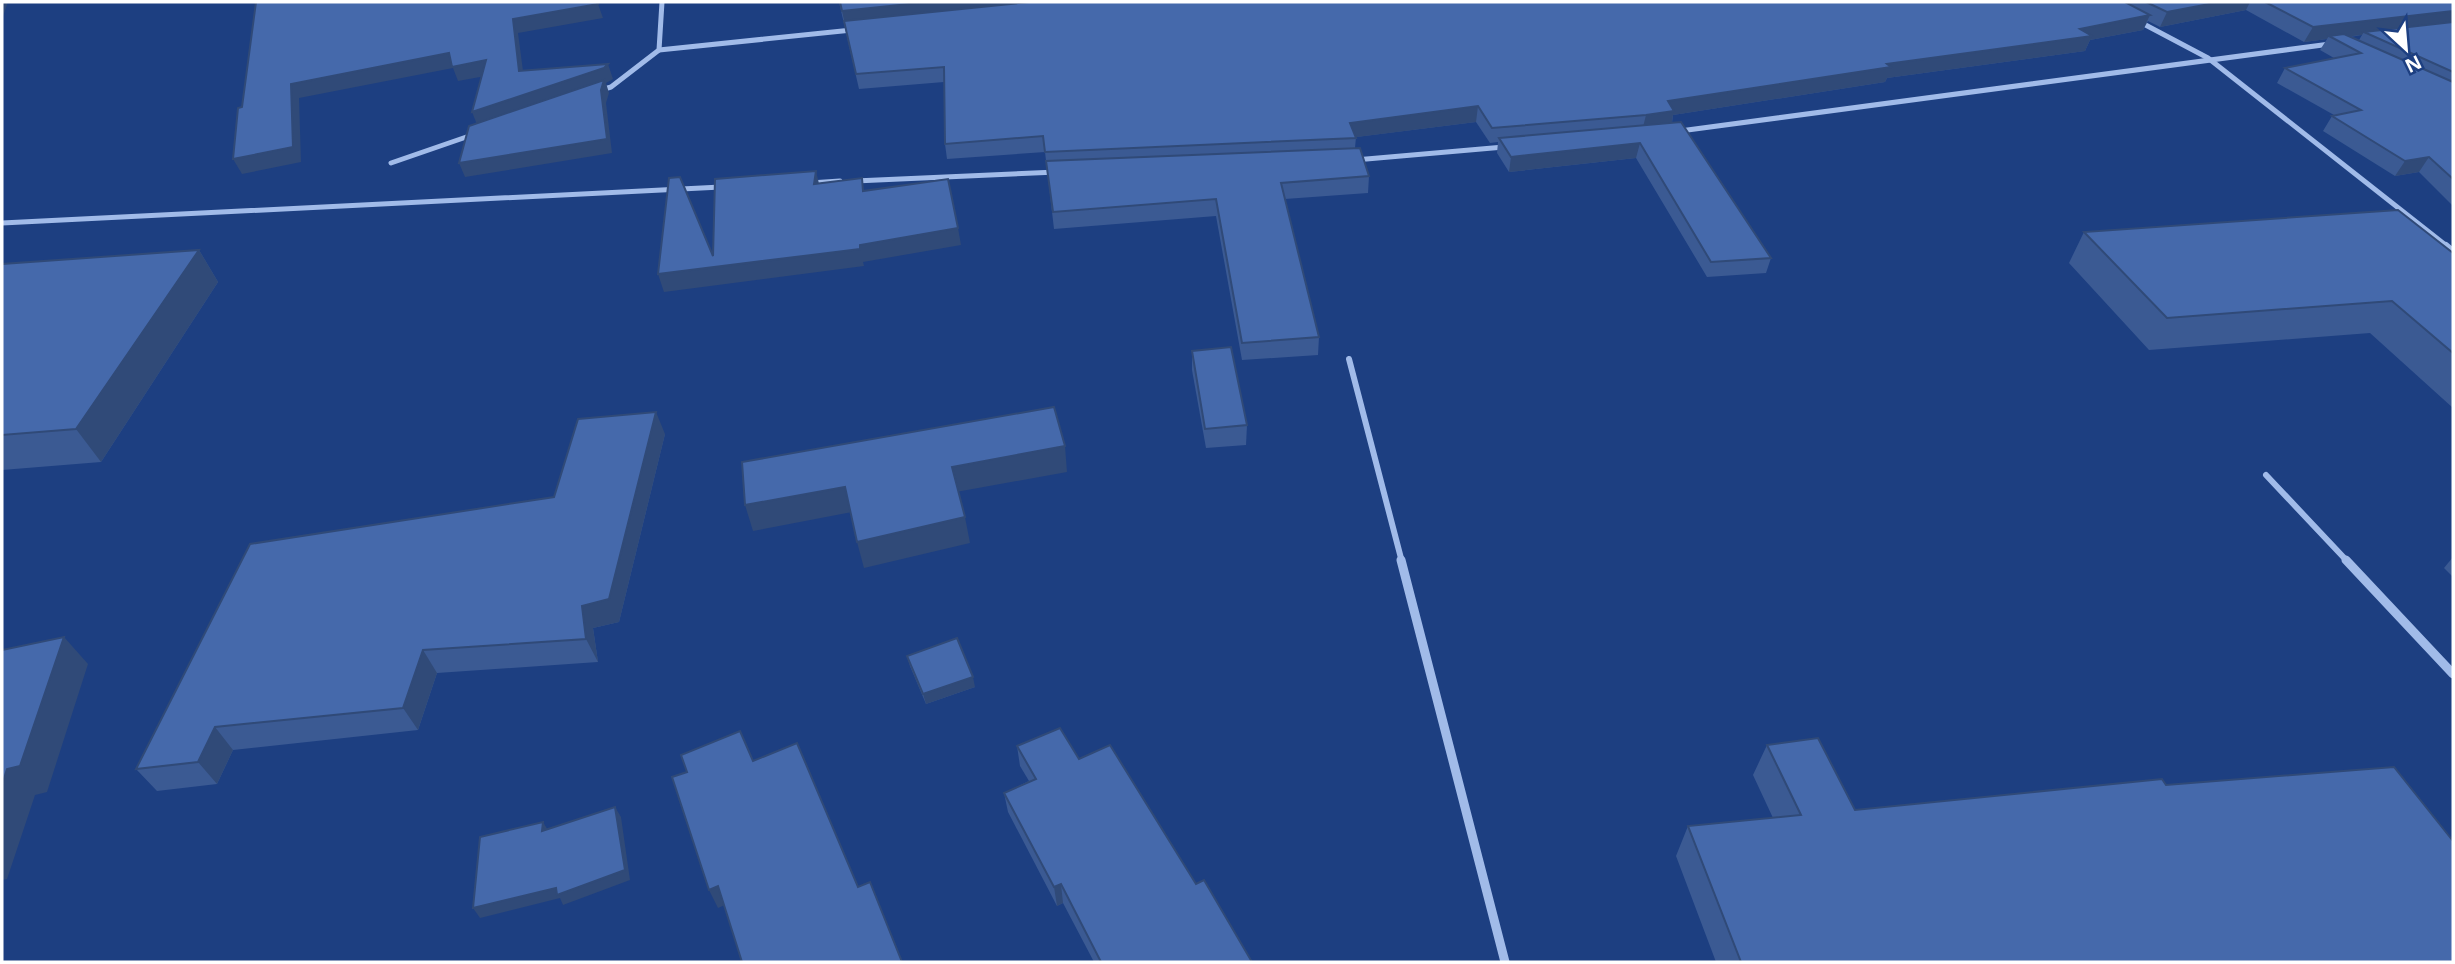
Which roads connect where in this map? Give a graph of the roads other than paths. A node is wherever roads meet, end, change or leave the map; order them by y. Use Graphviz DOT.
graph roads {
  1 [pos="663,2"];
  2 [pos="2125,14"];
  3 [pos="866,28"];
  4 [pos="2337,44"];
  5 [pos="659,50"];
  6 [pos="2208,58"];
  7 [pos="585,96"];
  8 [pos="482,132"];
  9 [pos="1670,132"];
  10 [pos="1509,147"];
  11 [pos="1349,160"];
  12 [pos="391,163"];
  13 [pos="1065,171"];
  14 [pos="804,183"];
  15 [pos="735,187"];
  16 [pos="2,223"];
  17 [pos="2453,250"];
  18 [pos="1349,359"];
  19 [pos="2266,475"];
  20 [pos="2453,674"];
  21 [pos="1504,962"];
  1 -- 5 [label="street"];
  2 -- 6 [label="street"];
  3 -- 5 [label="street"];
  4 -- 6 [label="street"];
  5 -- 7 [label="street"];
  6 -- 9 [label="street"];
  6 -- 17 [label="street"];
  8 -- 12 [label="street"];
  10 -- 11 [label="street"];
  13 -- 14 [label="street"];
  15 -- 16 [label="street"];
  18 -- 21 [label="street"];
  19 -- 20 [label="street"];
}
